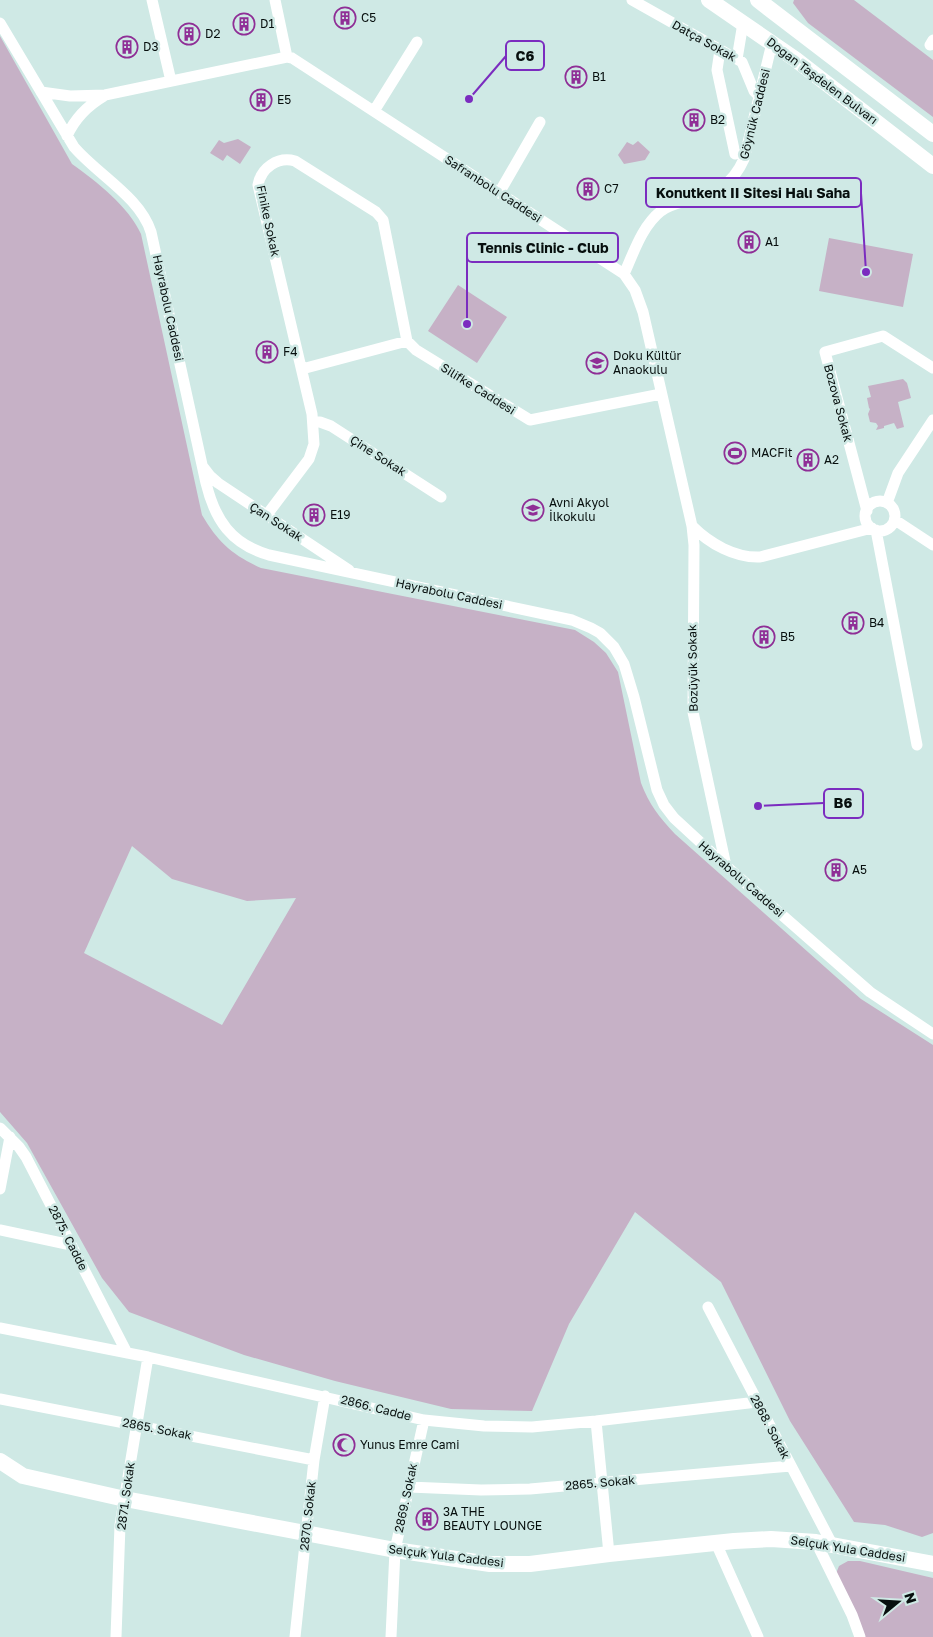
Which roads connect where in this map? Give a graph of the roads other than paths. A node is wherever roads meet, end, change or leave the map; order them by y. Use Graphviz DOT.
graph roads {
  1 [pos="152,0"];
  2 [pos="274,0"];
  3 [pos="632,0"];
  4 [pos="709,0"];
  5 [pos="756,0"];
  6 [pos="776,6"];
  7 [pos="0,23"];
  8 [pos="743,23"];
  9 [pos="417,42"];
  10 [pos="772,43"];
  11 [pos="720,50"];
  12 [pos="287,57"];
  13 [pos="737,59"];
  14 [pos="170,82"];
  15 [pos="41,92"];
  16 [pos="105,95"];
  17 [pos="760,97"];
  18 [pos="374,111"];
  19 [pos="540,122"];
  20 [pos="933,134"];
  21 [pos="67,136"];
  22 [pos="735,154"];
  23 [pos="933,166"];
  24 [pos="499,193"];
  25 [pos="624,274"];
  26 [pos="407,341"];
  27 [pos="933,368"];
  28 [pos="302,369"];
  29 [pos="661,394"];
  30 [pos="933,420"];
  31 [pos="313,422"];
  32 [pos="201,463"];
  33 [pos="441,497"];
  34 [pos="887,503"];
  35 [pos="867,511"];
  36 [pos="266,516"];
  37 [pos="895,520"];
  38 [pos="692,526"];
  39 [pos="874,529"];
  40 [pos="933,545"];
  41 [pos="357,574"];
  42 [pos="917,745"];
  43 [pos="726,866"];
  44 [pos="933,1034"];
  45 [pos="0,1128"];
  46 [pos="10,1137"];
  47 [pos="0,1189"];
  48 [pos="0,1230"];
  49 [pos="71,1245"];
  50 [pos="708,1307"];
  51 [pos="0,1328"];
  52 [pos="127,1353"];
  53 [pos="148,1357"];
  54 [pos="325,1396"];
  55 [pos="0,1399"];
  56 [pos="757,1402"];
  57 [pos="424,1420"];
  58 [pos="596,1421"];
  59 [pos="137,1425"];
  60 [pos="314,1460"];
  61 [pos="0,1462"];
  62 [pos="791,1466"];
  63 [pos="0,1472"];
  64 [pos="23,1476"];
  65 [pos="600,1482"];
  66 [pos="409,1487"];
  67 [pos="125,1499"];
  68 [pos="306,1533"];
  69 [pos="816,1542"];
  70 [pos="716,1543"];
  71 [pos="833,1546"];
  72 [pos="395,1550"];
  73 [pos="609,1554"];
  74 [pos="933,1564"];
  75 [pos="116,1637"];
  76 [pos="295,1637"];
  77 [pos="391,1637"];
  78 [pos="758,1637"];
  79 [pos="860,1637"];
  1 -- 14 [label="street"];
  2 -- 12 [label="street"];
  3 -- 11 [label="street, Datça Sokak"];
  4 -- 8 [label="street, Doğan Taşdelen Bulvarı"];
  5 -- 6 [label="street, Doğan Taşdelen Bulvarı"];
  5 -- 8 [label="street"];
  6 -- 10 [label="street"];
  6 -- 20 [label="street, Doğan Taşdelen Bulvarı"];
  7 -- 15 [label="street, Hayrabolu Caddesi"];
  8 -- 10 [label="street, Doğan Taşdelen Bulvarı"];
  8 -- 13 [label="street"];
  9 -- 18 [label="street"];
  10 -- 17 [label="street, Göynük Caddesi"];
  10 -- 23 [label="street, Doğan Taşdelen Bulvarı"];
  11 -- 13 [label="street, Datça Sokak"];
  11 -- 22 [label="street"];
  12 -- 14 [label="street"];
  12 -- 18 [label="street, Safranbolu Caddesi"];
  13 -- 17 [label="street, Datça Sokak"];
  14 -- 16 [label="street"];
  15 -- 16 [label="street"];
  15 -- 21 [label="street, Hayrabolu Caddesi"];
  16 -- 21 [label="street"];
  17 -- 25 [label="street, Göynük Caddesi"];
  18 -- 24 [label="street, Safranbolu Caddesi"];
  19 -- 24 [label="street"];
  21 -- 32 [label="street, Hayrabolu Caddesi"];
  24 -- 25 [label="street, Safranbolu Caddesi"];
  25 -- 29 [label="street, Safranbolu Caddesi"];
  26 -- 28 [label="street"];
  26 -- 28 [label="street, Finike Sokak"];
  26 -- 29 [label="street, Silifke Caddesi"];
  27 -- 35 [label="street, Bozova Sokak"];
  28 -- 31 [label="street, Finike Sokak"];
  29 -- 38 [label="street, Safranbolu Caddesi"];
  30 -- 34 [label="street"];
  31 -- 33 [label="street, Çine Sokak"];
  31 -- 36 [label="street, Finike Sokak"];
  32 -- 36 [label="street, Çan Sokak"];
  32 -- 41 [label="street, Hayrabolu Caddesi"];
  34 -- 35 [label="street"];
  34 -- 37 [label="street"];
  35 -- 39 [label="street"];
  36 -- 41 [label="street, Çan Sokak"];
  37 -- 39 [label="street"];
  37 -- 40 [label="street"];
  38 -- 39 [label="street"];
  38 -- 43 [label="street, Bozüyük Sokak"];
  39 -- 42 [label="street"];
  41 -- 43 [label="street, Hayrabolu Caddesi"];
  43 -- 44 [label="street, Hayrabolu Caddesi"];
  45 -- 46 [label="street, 2875. Cadde"];
  46 -- 47 [label="street"];
  46 -- 49 [label="street, 2875. Cadde"];
  48 -- 49 [label="street"];
  49 -- 52 [label="street, 2875. Cadde"];
  50 -- 56 [label="street, 2868. Sokak"];
  51 -- 52 [label="street, 2866. Cadde"];
  52 -- 53 [label="street, 2866. Cadde"];
  53 -- 54 [label="street, 2866. Cadde"];
  53 -- 59 [label="street, 2871. Sokak"];
  54 -- 57 [label="street, 2866. Cadde"];
  54 -- 60 [label="street, 2870. Sokak"];
  55 -- 59 [label="street, 2865. Sokak"];
  56 -- 58 [label="street, 2866. Cadde"];
  56 -- 62 [label="street, 2868. Sokak"];
  57 -- 58 [label="street, 2866. Cadde"];
  57 -- 66 [label="street, 2869. Sokak"];
  58 -- 65 [label="street"];
  59 -- 60 [label="street, 2865. Sokak"];
  59 -- 67 [label="street, 2871. Sokak"];
  60 -- 68 [label="street, 2870. Sokak"];
  61 -- 64 [label="street, Selçuk Yula Caddesi"];
  62 -- 65 [label="street, 2865. Sokak"];
  62 -- 71 [label="street, 2868. Sokak"];
  63 -- 64 [label="street, Selçuk Yula Caddesi"];
  64 -- 67 [label="street, Selçuk Yula Caddesi"];
  65 -- 66 [label="street, 2865. Sokak"];
  65 -- 73 [label="street"];
  66 -- 72 [label="street, 2869. Sokak"];
  67 -- 68 [label="street, Selçuk Yula Caddesi"];
  67 -- 75 [label="street, 2871. Sokak"];
  68 -- 72 [label="street, Selçuk Yula Caddesi"];
  68 -- 76 [label="street, 2870. Sokak"];
  69 -- 70 [label="street, Selçuk Yula Caddesi"];
  69 -- 71 [label="street, Selçuk Yula Caddesi"];
  69 -- 79 [label="street"];
  70 -- 73 [label="street, Selçuk Yula Caddesi"];
  70 -- 78 [label="street"];
  71 -- 74 [label="street, Selçuk Yula Caddesi"];
  72 -- 73 [label="street, Selçuk Yula Caddesi"];
  72 -- 77 [label="street, 2869. Sokak"];
}
